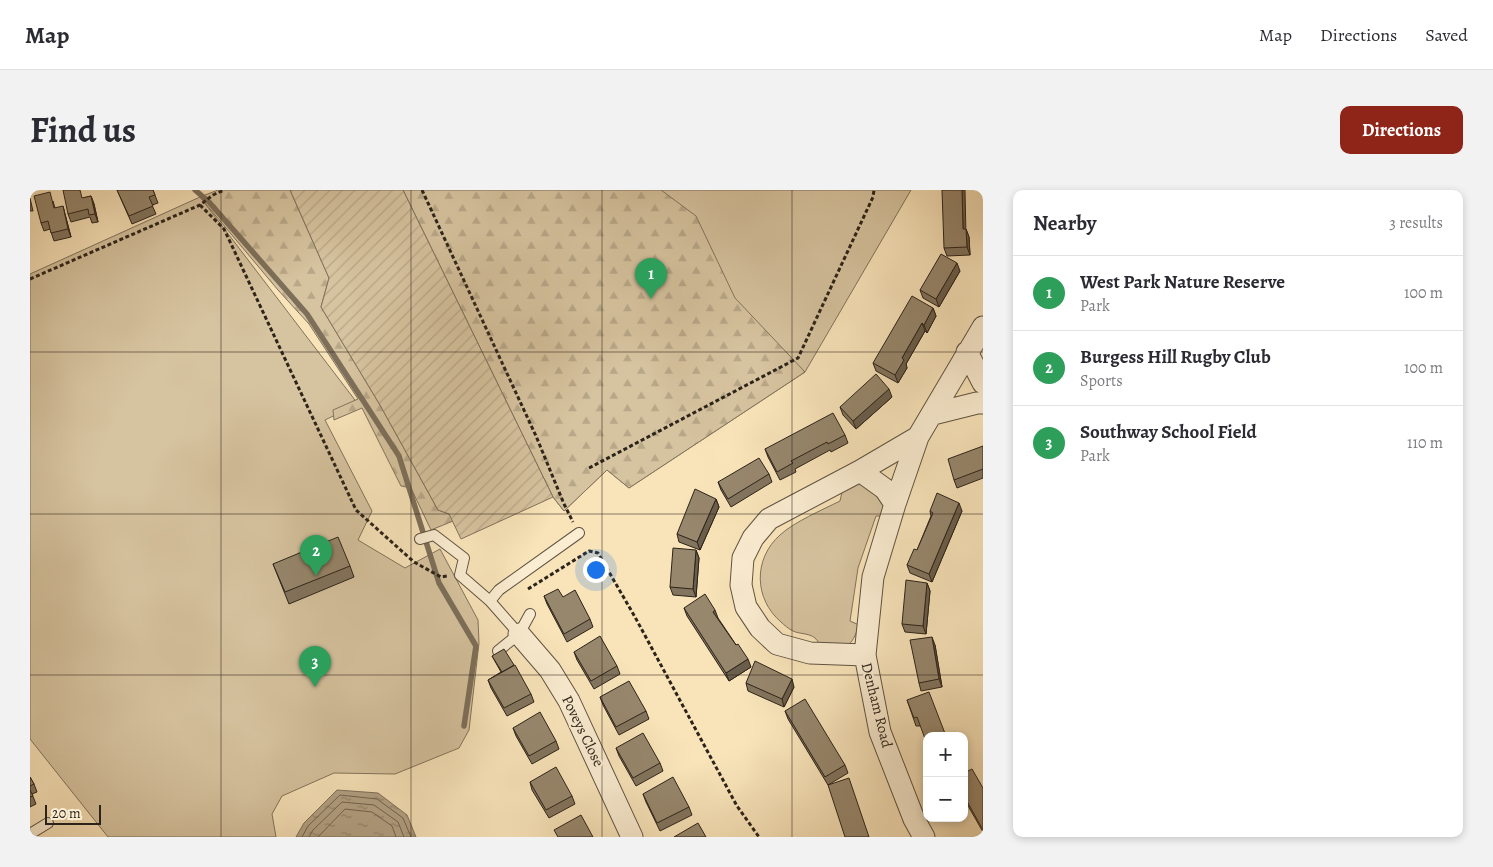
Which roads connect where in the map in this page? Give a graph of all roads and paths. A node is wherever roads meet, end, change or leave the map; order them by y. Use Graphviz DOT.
graph roads {
  1 [pos="224,190"];
  2 [pos="422,190"];
  3 [pos="874,190"];
  4 [pos="200,205"];
  5 [pos="30,279"];
  6 [pos="983,327"];
  7 [pos="968,352"];
  8 [pos="983,383"];
  9 [pos="983,403"];
  10 [pos="933,414"];
  11 [pos="918,437"];
  12 [pos="589,468"];
  13 [pos="860,471"];
  14 [pos="895,504"];
  15 [pos="579,533"];
  16 [pos="425,538"];
  17 [pos="441,577"];
  18 [pos="525,591"];
  19 [pos="490,601"];
  20 [pos="530,614"];
  21 [pos="519,634"];
  22 [pos="498,651"];
  23 [pos="865,655"];
  24 [pos="48,823"];
  25 [pos="30,834"];
  26 [pos="632,837"];
  27 [pos="760,837"];
  28 [pos="924,837"];
  1 -- 4 [label="path"];
  2 -- 15 [label="path"];
  3 -- 12 [label="path"];
  4 -- 5 [label="path"];
  4 -- 17 [label="path"];
  6 -- 7 [label="street, Denham Road"];
  7 -- 8 [label="street"];
  7 -- 10 [label="street, Denham Road"];
  9 -- 10 [label="street"];
  10 -- 11 [label="street, Denham Road"];
  11 -- 13 [label="street, Denham Road"];
  11 -- 14 [label="street, Denham Road"];
  13 -- 14 [label="street"];
  13 -- 23 [label="street, Denham Road"];
  14 -- 23 [label="street, Denham Road"];
  15 -- 19 [label="lane"];
  16 -- 19 [label="lane"];
  18 -- 27 [label="path"];
  19 -- 21 [label="lane"];
  20 -- 21 [label="lane"];
  21 -- 22 [label="lane"];
  21 -- 26 [label="street, Poveys Close"];
  23 -- 28 [label="street, Denham Road"];
  24 -- 25 [label="lane"];
}
